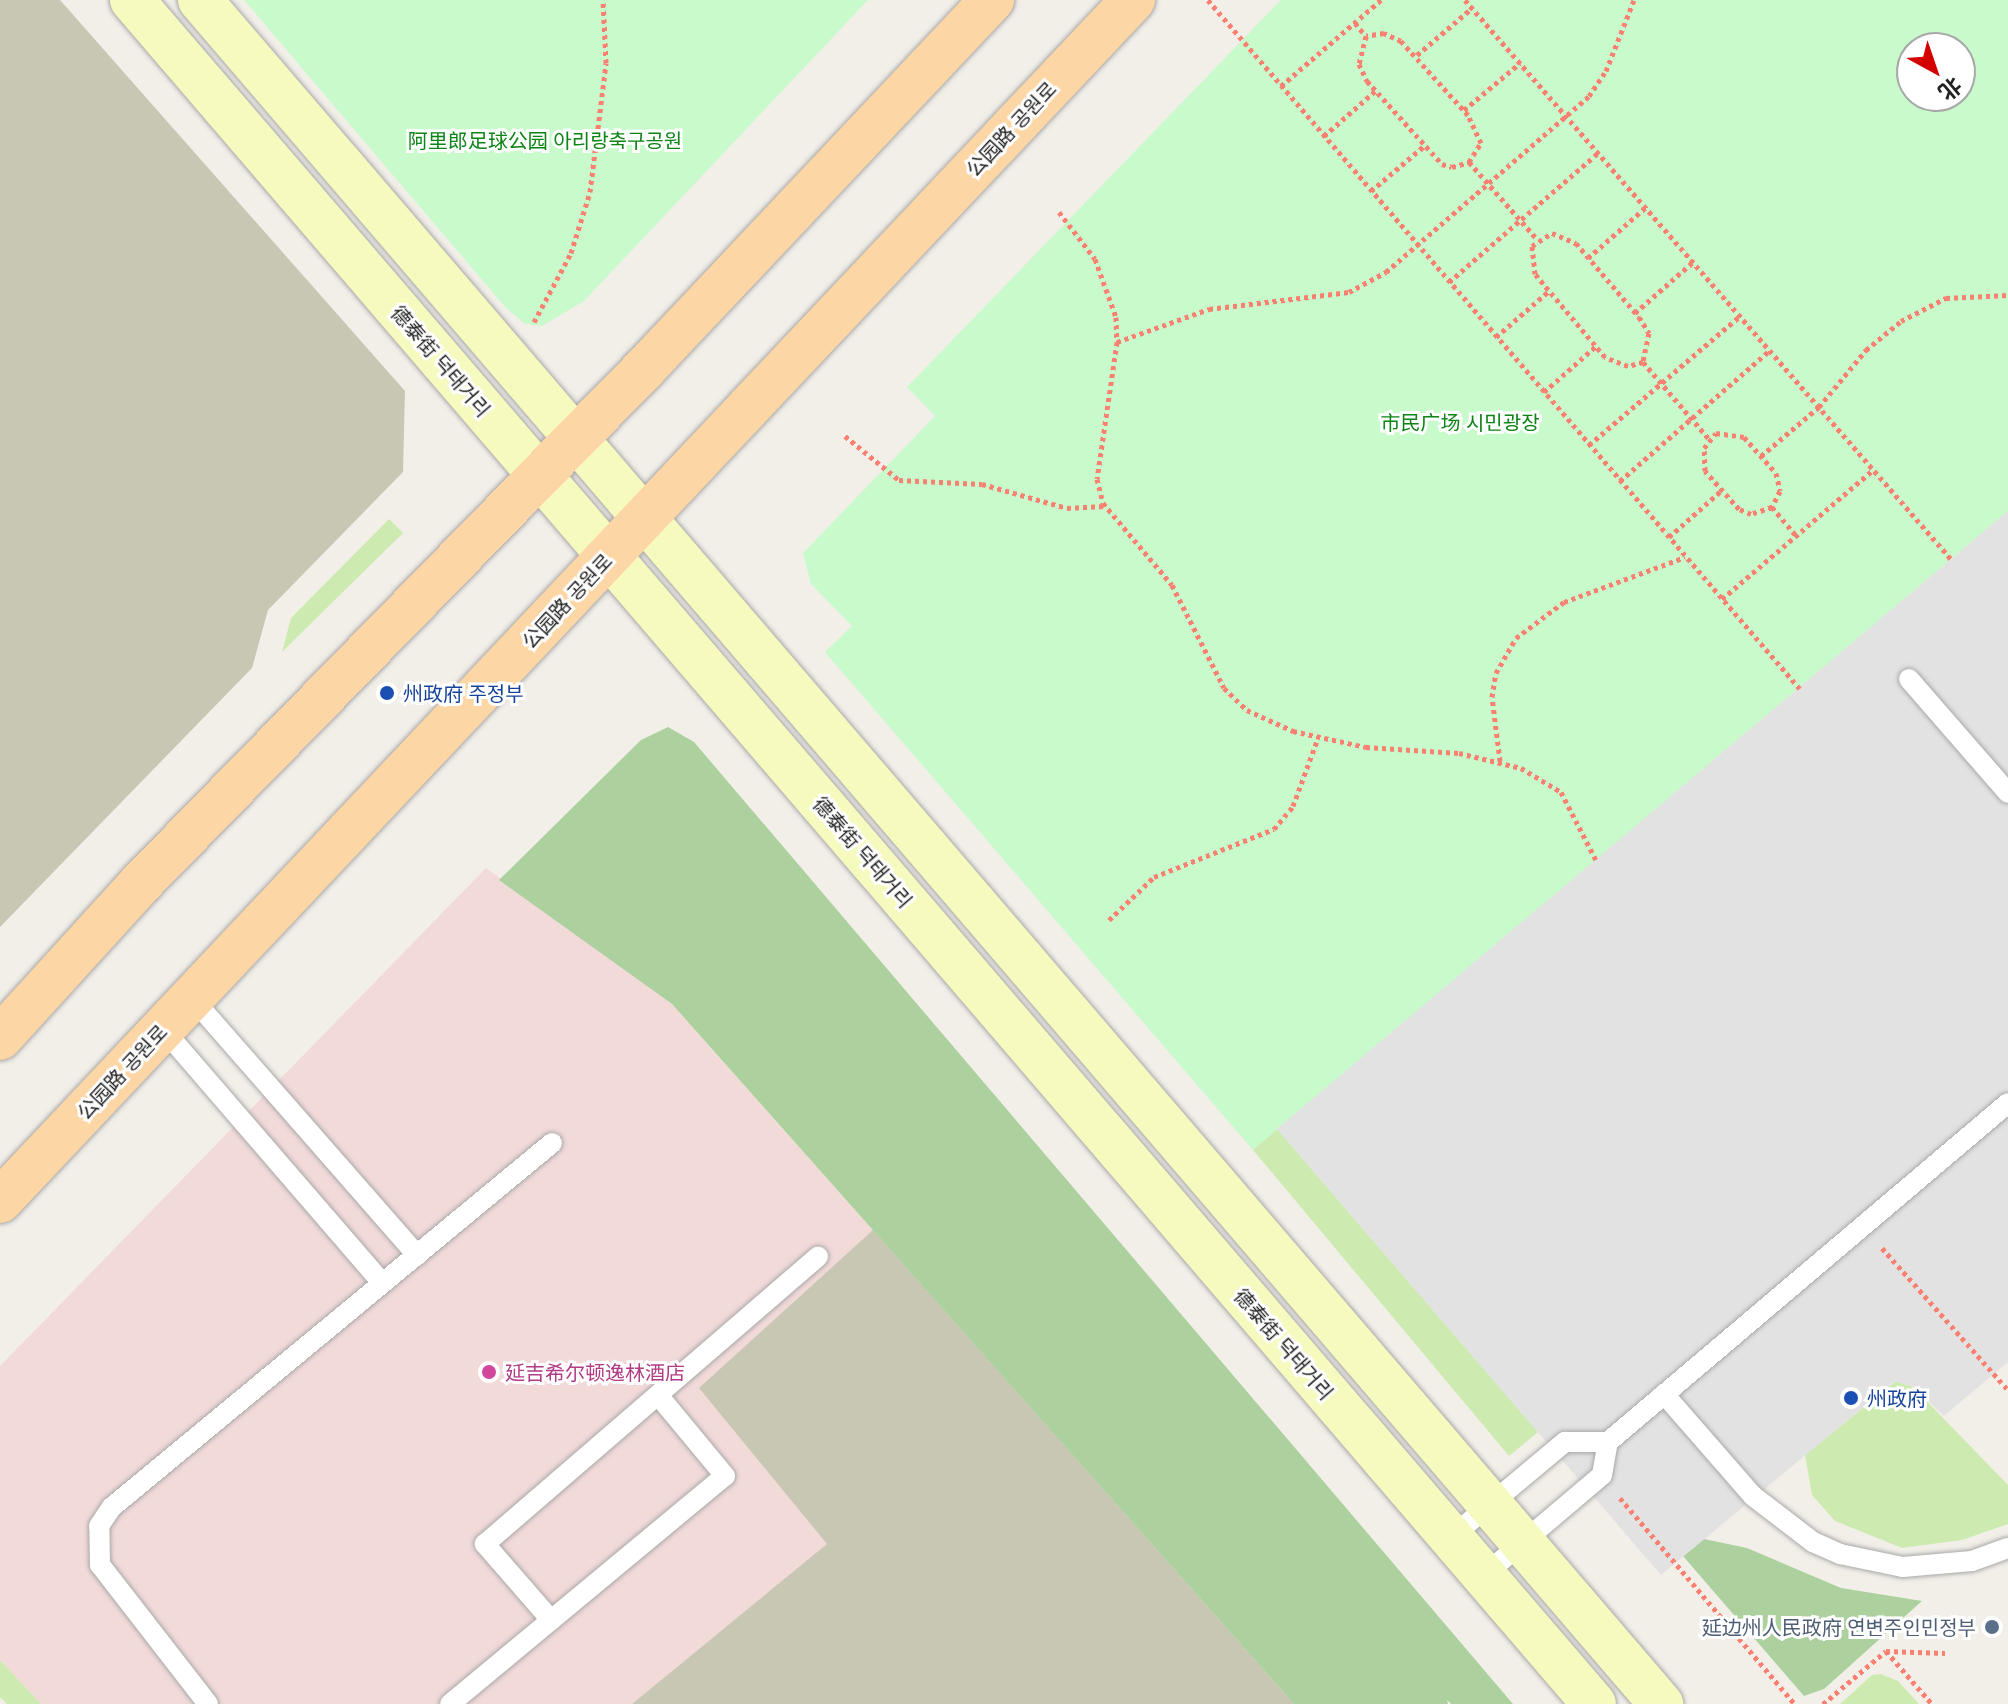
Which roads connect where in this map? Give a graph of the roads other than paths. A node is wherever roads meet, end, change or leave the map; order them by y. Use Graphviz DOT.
graph roads {
  1 [pos="132,0"];
  2 [pos="200,0"];
  3 [pos="992,0"];
  4 [pos="1133,0"];
  5 [pos="576,438"];
  6 [pos="539,477"];
  7 [pos="644,520"];
  8 [pos="609,557"];
  9 [pos="1909,679"];
  10 [pos="2008,793"];
  11 [pos="192,998"];
  12 [pos="163,1029"];
  13 [pos="0,1038"];
  14 [pos="2008,1103"];
  15 [pos="552,1143"];
  16 [pos="0,1201"];
  17 [pos="417,1255"];
  18 [pos="818,1257"];
  19 [pos="382,1283"];
  20 [pos="1664,1394"];
  21 [pos="658,1395"];
  22 [pos="1608,1442"];
  23 [pos="1489,1505"];
  24 [pos="1450,1538"];
  25 [pos="1522,1543"];
  26 [pos="2008,1548"];
  27 [pos="1483,1576"];
  28 [pos="551,1620"];
  29 [pos="208,1704"];
  30 [pos="450,1704"];
  31 [pos="1594,1704"];
  32 [pos="1661,1704"];
  1 -- 6 [label="street, 德泰街 덕태거리"];
  2 -- 5 [label="street"];
  3 -- 5 [label="main road"];
  4 -- 7 [label="main road, 公园路 공원로"];
  5 -- 6 [label="main road"];
  5 -- 7 [label="street"];
  6 -- 8 [label="street, 德泰街 덕태거리"];
  6 -- 13 [label="main road"];
  7 -- 8 [label="main road, 公园路 공원로"];
  7 -- 23 [label="street"];
  8 -- 11 [label="main road, 公园路 공원로"];
  8 -- 24 [label="street, 德泰街 덕태거리"];
  9 -- 10 [label="lane"];
  11 -- 12 [label="main road, 公园路 공원로"];
  11 -- 17 [label="lane"];
  12 -- 16 [label="main road, 公园路 공원로"];
  12 -- 19 [label="lane"];
  14 -- 20 [label="lane"];
  15 -- 17 [label="lane"];
  17 -- 19 [label="lane"];
  18 -- 21 [label="lane"];
  19 -- 29 [label="lane"];
  20 -- 22 [label="lane"];
  20 -- 26 [label="lane"];
  21 -- 28 [label="lane"];
  21 -- 28 [label="lane"];
  22 -- 23 [label="lane"];
  22 -- 25 [label="lane"];
  23 -- 24 [label="lane"];
  23 -- 25 [label="street"];
  24 -- 27 [label="street, 德泰街 덕태거리"];
  25 -- 27 [label="lane"];
  25 -- 32 [label="street"];
  27 -- 31 [label="street, 德泰街 덕태거리"];
  28 -- 30 [label="lane"];
}
